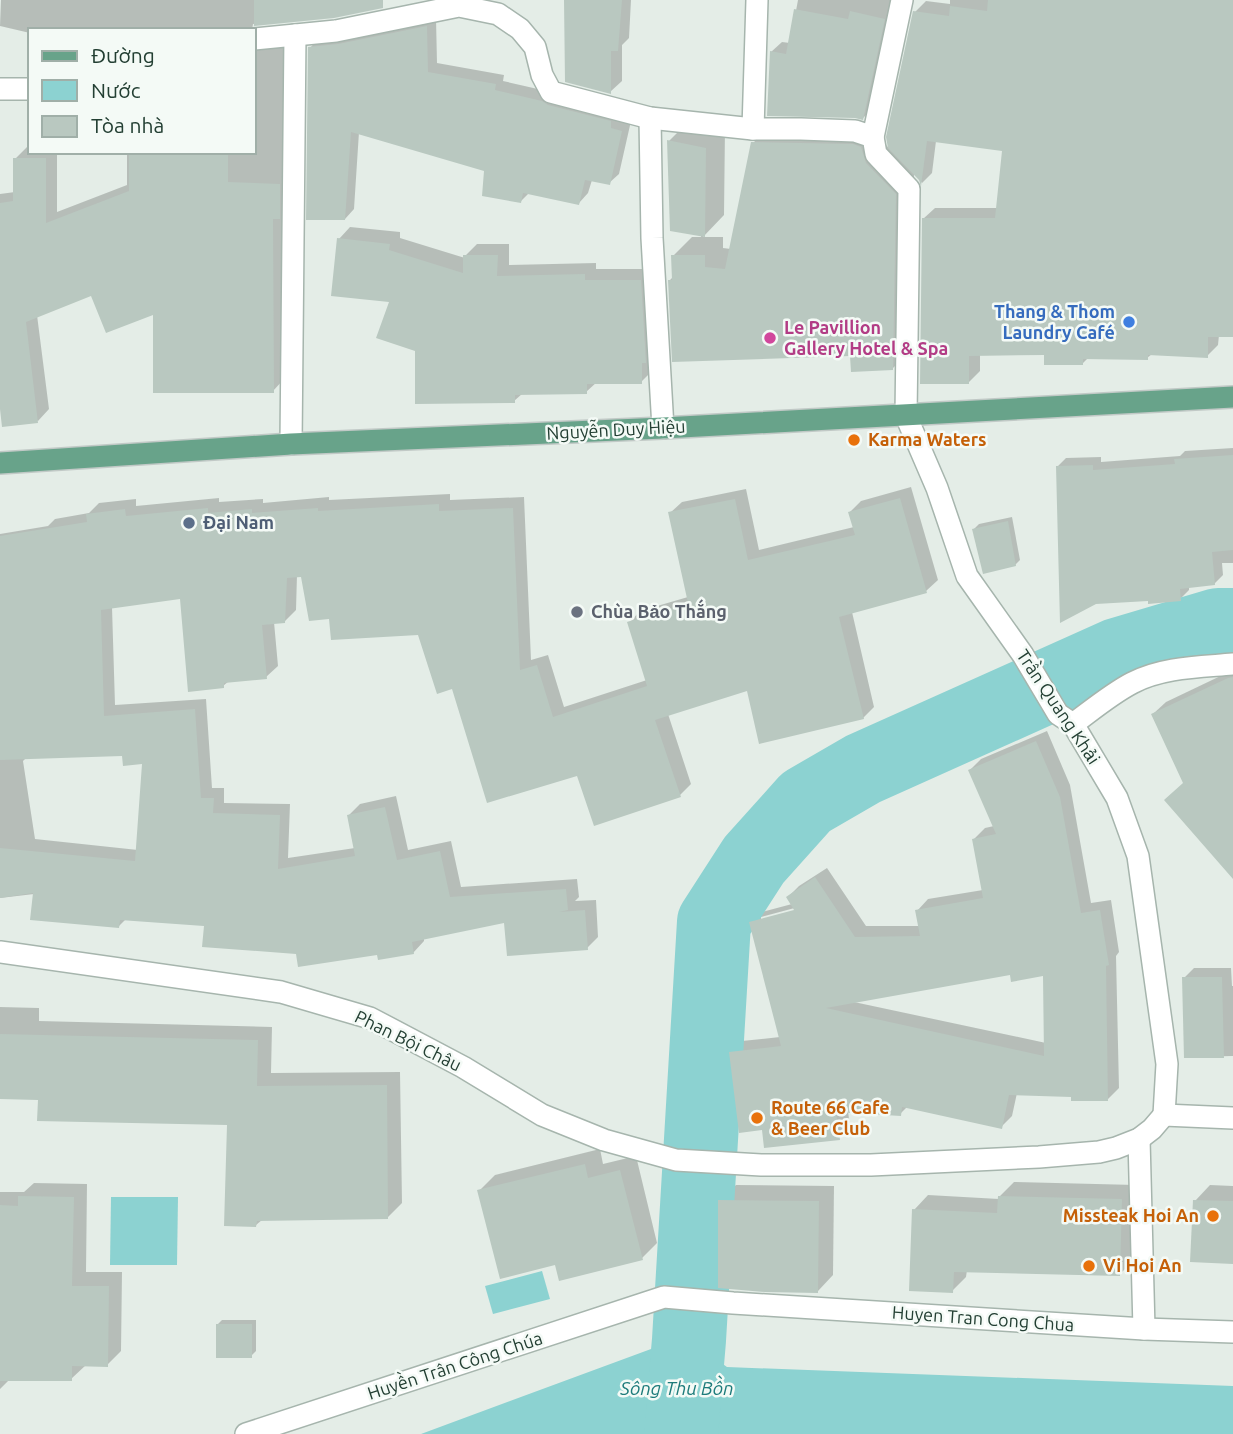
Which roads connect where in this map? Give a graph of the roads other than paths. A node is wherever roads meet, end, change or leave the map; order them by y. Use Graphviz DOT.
graph roads {
  1 [pos="757,0"];
  2 [pos="902,0"];
  3 [pos="380,10"];
  4 [pos="295,35"];
  5 [pos="256,40"];
  6 [pos="0,89"];
  7 [pos="28,89"];
  8 [pos="650,118"];
  9 [pos="753,129"];
  10 [pos="873,137"];
  11 [pos="1233,397"];
  12 [pos="906,416"];
  13 [pos="663,428"];
  14 [pos="291,444"];
  15 [pos="0,463"];
  16 [pos="1233,664"];
  17 [pos="1066,719"];
  18 [pos="0,952"];
  19 [pos="1164,1115"];
  20 [pos="1233,1118"];
  21 [pos="1139,1139"];
  22 [pos="664,1297"];
  23 [pos="1144,1329"];
  24 [pos="1233,1332"];
  25 [pos="246,1434"];
  1 -- 9 [label="street"];
  2 -- 10 [label="street"];
  3 -- 4 [label="street"];
  3 -- 8 [label="street"];
  4 -- 5 [label="street"];
  4 -- 14 [label="street"];
  6 -- 7 [label="street"];
  8 -- 9 [label="street"];
  8 -- 13 [label="street"];
  9 -- 10 [label="street"];
  10 -- 12 [label="street"];
  11 -- 12 [label="main road, Nguyễn Duy Hiệu"];
  12 -- 13 [label="main road, Nguyễn Duy Hiệu"];
  12 -- 17 [label="street, Trần Quang Khải"];
  13 -- 14 [label="main road, Nguyễn Duy Hiệu"];
  14 -- 15 [label="main road, Nguyễn Duy Hiệu"];
  16 -- 17 [label="street"];
  17 -- 19 [label="street, Trần Quang Khải"];
  18 -- 21 [label="street, Phan Bội Châu"];
  19 -- 20 [label="street"];
  19 -- 21 [label="street"];
  21 -- 23 [label="street"];
  22 -- 23 [label="street, Huyen Tran Cong Chua"];
  22 -- 25 [label="street, Huyền Trân Công Chúa"];
  23 -- 24 [label="street, Huyen Tran Cong Chua"];
}
